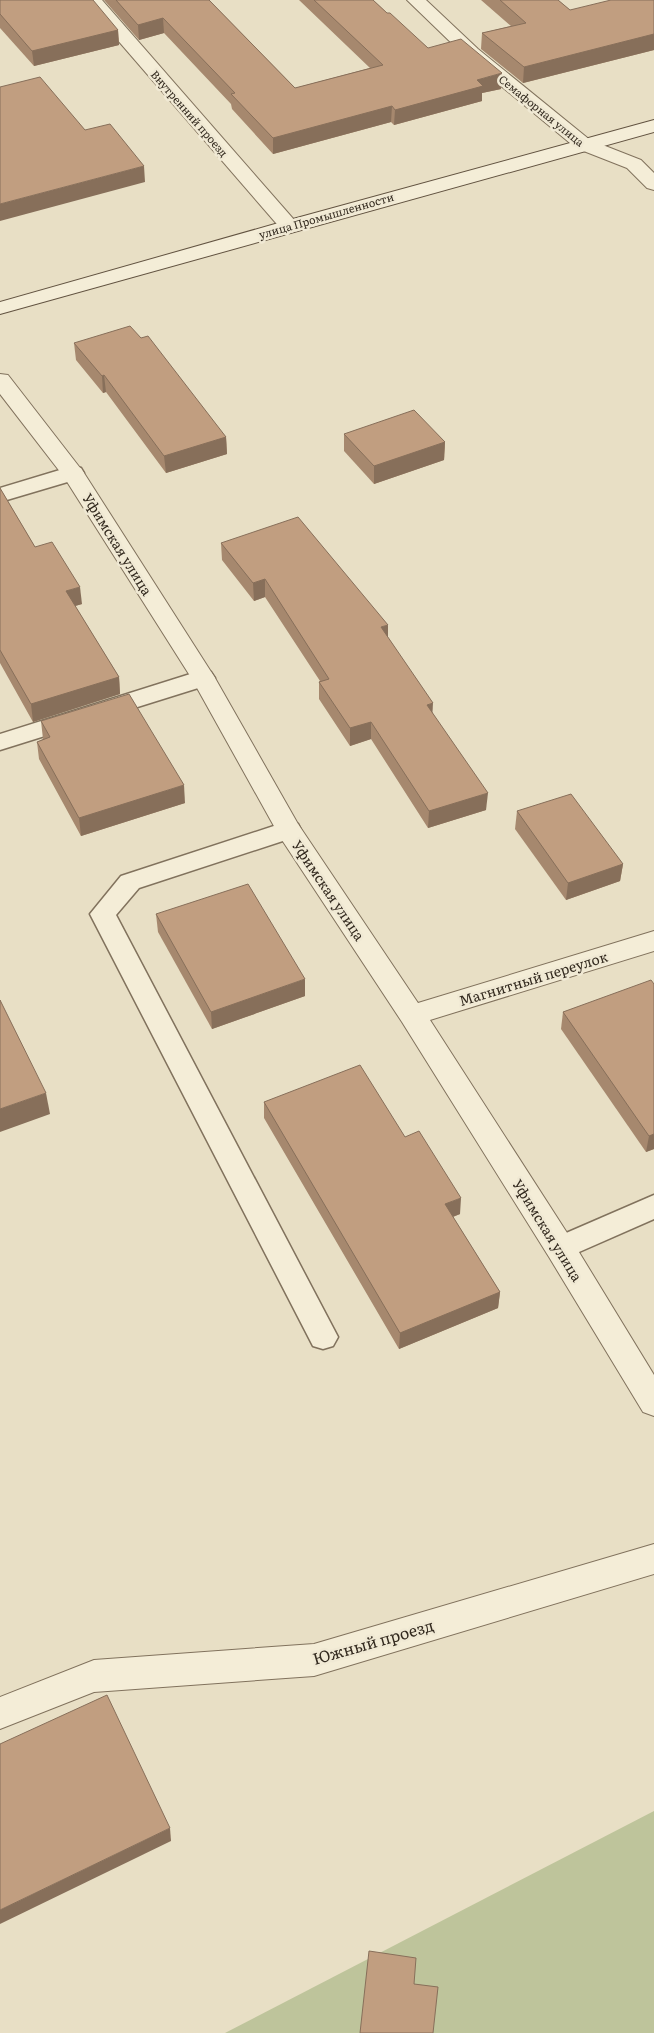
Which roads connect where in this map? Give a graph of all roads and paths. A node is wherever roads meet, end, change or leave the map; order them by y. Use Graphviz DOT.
graph roads {
  1 [pos="92,0"];
  2 [pos="416,0"];
  3 [pos="654,126"];
  4 [pos="583,144"];
  5 [pos="654,184"];
  6 [pos="289,226"];
  7 [pos="0,308"];
  8 [pos="0,380"];
  9 [pos="73,473"];
  10 [pos="0,495"];
  11 [pos="203,678"];
  12 [pos="4,748"];
  13 [pos="289,830"];
  14 [pos="654,941"];
  15 [pos="412,1015"];
  16 [pos="654,1206"];
  17 [pos="560,1248"];
  18 [pos="323,1336"];
  19 [pos="654,1402"];
  20 [pos="654,1560"];
  21 [pos="0,1713"];
  1 -- 6 [label="street, Внутренний проезд"];
  2 -- 4 [label="street, Семафорная улица"];
  3 -- 4 [label="street, улица Промышленности"];
  4 -- 5 [label="street, Семафорная улица"];
  4 -- 6 [label="street, улица Промышленности"];
  6 -- 7 [label="street, улица Промышленности"];
  8 -- 9 [label="street, Уфимская улица"];
  9 -- 10 [label="lane"];
  9 -- 11 [label="street, Уфимская улица"];
  11 -- 12 [label="lane"];
  11 -- 13 [label="street, Уфимская улица"];
  13 -- 15 [label="street, Уфимская улица"];
  13 -- 18 [label="lane"];
  14 -- 15 [label="street, Магнитный переулок"];
  15 -- 17 [label="street, Уфимская улица"];
  16 -- 17 [label="lane"];
  17 -- 19 [label="street, Уфимская улица"];
  20 -- 21 [label="street, Южный проезд"];
}
